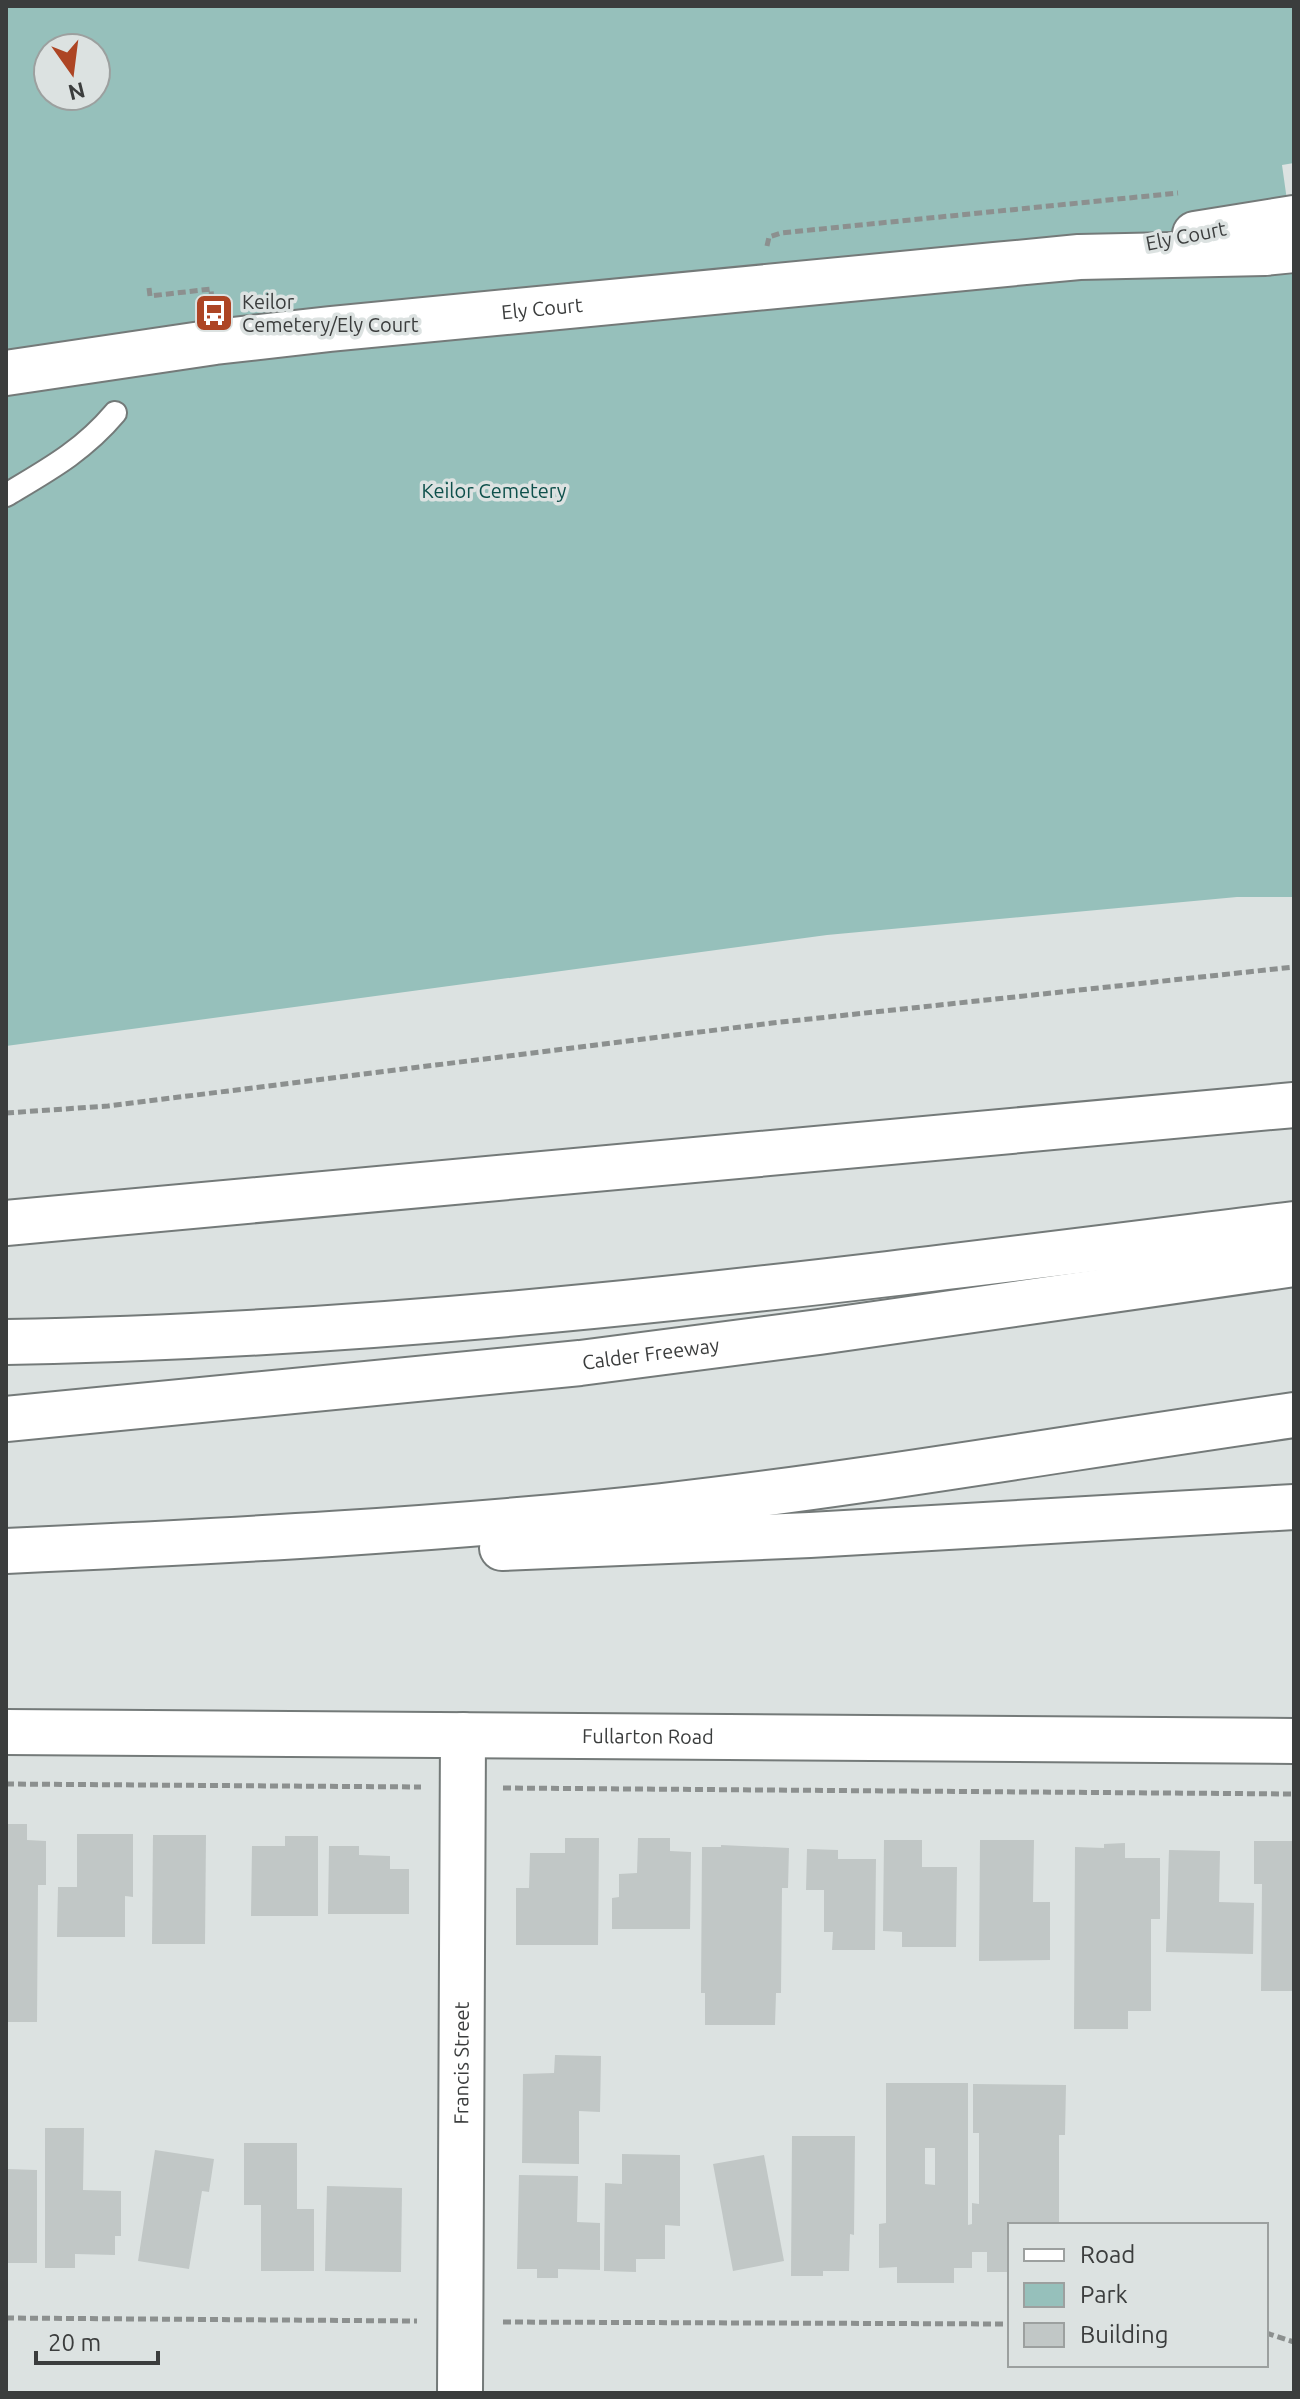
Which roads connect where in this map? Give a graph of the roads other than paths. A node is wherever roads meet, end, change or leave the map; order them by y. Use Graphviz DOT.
graph roads {
  1 [pos="1294,218"];
  2 [pos="1294,250"];
  3 [pos="1079,257"];
  4 [pos="6,373"];
  5 [pos="115,413"];
  6 [pos="6,495"];
  7 [pos="1294,1105"];
  8 [pos="6,1223"];
  9 [pos="1294,1224"];
  10 [pos="1294,1264"];
  11 [pos="6,1342"];
  12 [pos="1294,1415"];
  13 [pos="6,1419"];
  14 [pos="1294,1507"];
  15 [pos="152,1544"];
  16 [pos="6,1551"];
  17 [pos="6,1732"];
  18 [pos="463,1735"];
  19 [pos="1292,1740"];
  20 [pos="460,2393"];
  1 -- 3 [label="main road, Ely Court"];
  2 -- 3 [label="main road, Ely Court"];
  3 -- 4 [label="main road, Ely Court"];
  5 -- 6 [label="lane"];
  7 -- 8 [label="main road"];
  9 -- 11 [label="main road"];
  10 -- 13 [label="main road, Calder Freeway"];
  12 -- 15 [label="main road"];
  14 -- 15 [label="main road"];
  15 -- 16 [label="main road"];
  17 -- 18 [label="main road, Fullarton Road"];
  18 -- 19 [label="main road, Fullarton Road"];
  18 -- 20 [label="main road, Francis Street"];
}
